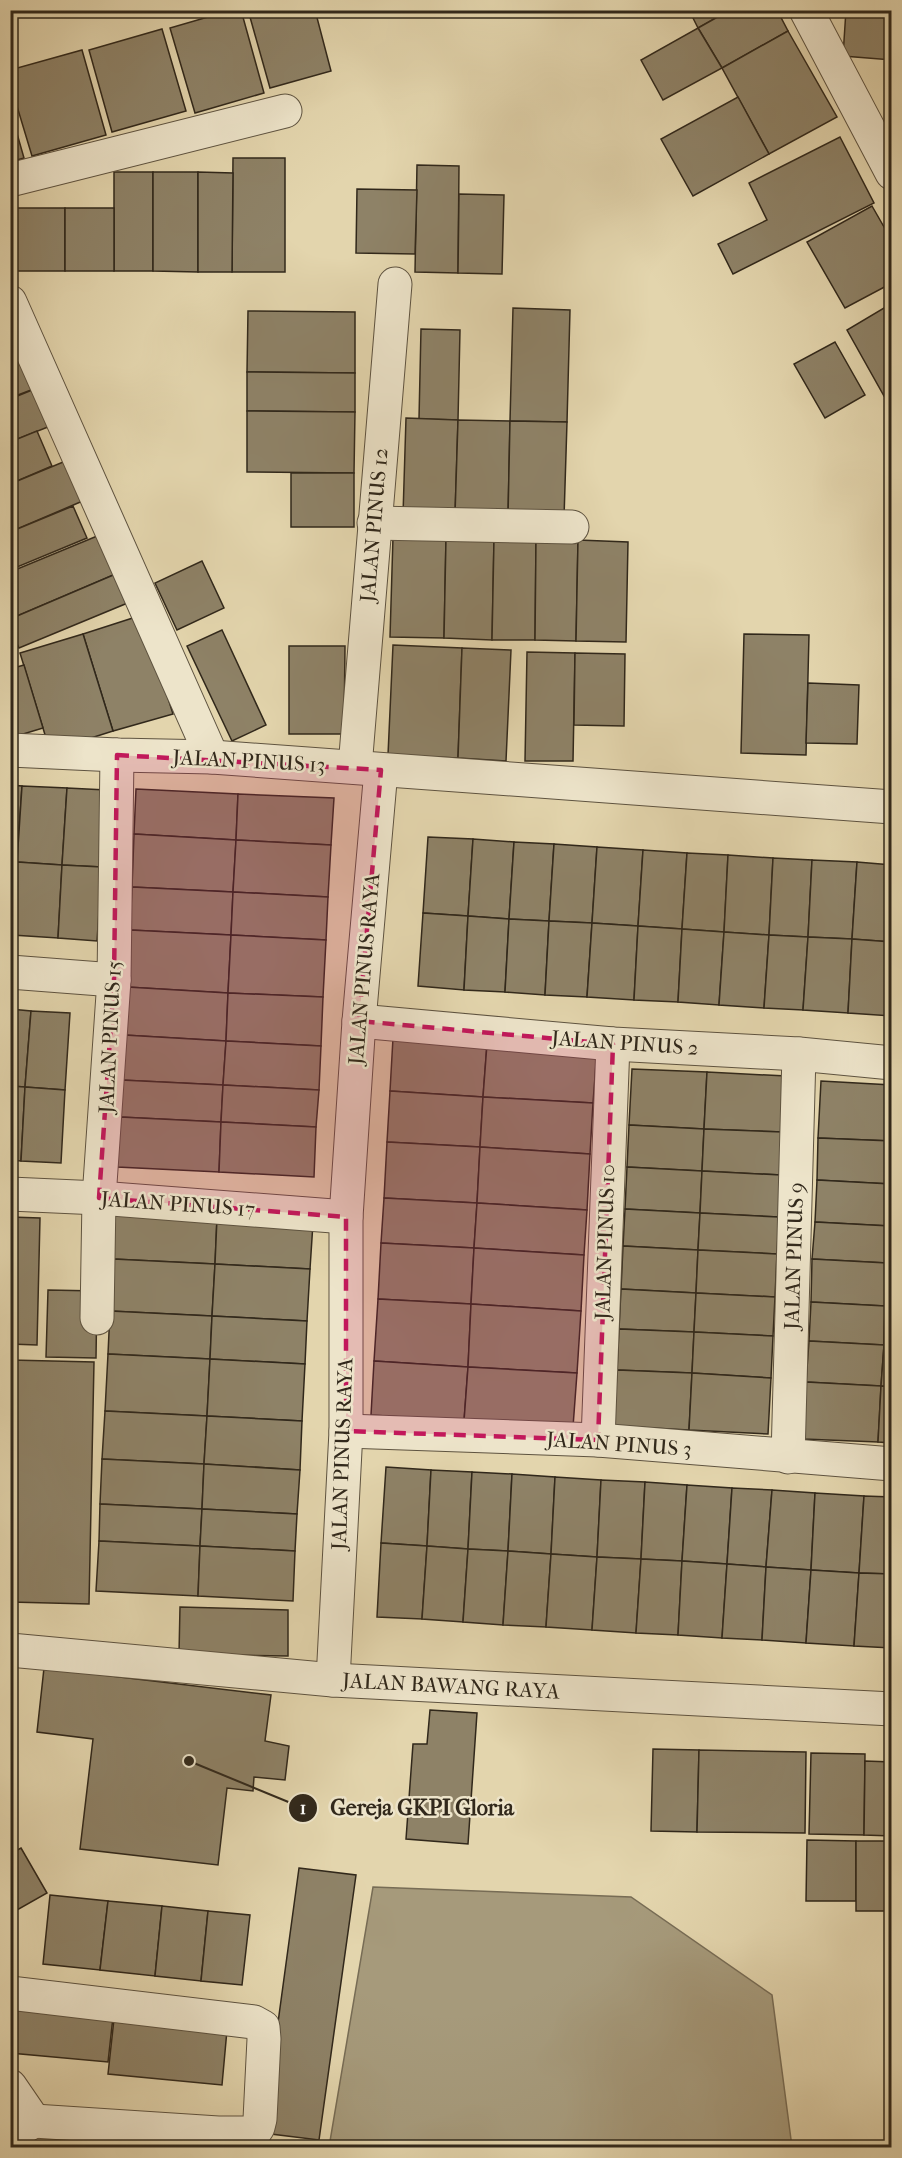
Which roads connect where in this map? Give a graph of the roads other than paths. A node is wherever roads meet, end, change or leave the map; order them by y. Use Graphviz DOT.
graph roads {
  1 [pos="806,10"];
  2 [pos="285,111"];
  3 [pos="891,173"];
  4 [pos="10,180"];
  5 [pos="395,284"];
  6 [pos="10,302"];
  7 [pos="374,523"];
  8 [pos="572,527"];
  9 [pos="10,750"];
  10 [pos="117,755"];
  11 [pos="212,757"];
  12 [pos="368,768"];
  13 [pos="891,807"];
  14 [pos="10,972"];
  15 [pos="114,980"];
  16 [pos="359,1021"];
  17 [pos="613,1044"];
  18 [pos="799,1054"];
  19 [pos="891,1063"];
  20 [pos="10,1194"];
  21 [pos="99,1198"];
  22 [pos="346,1217"];
  23 [pos="97,1318"];
  24 [pos="346,1431"];
  25 [pos="598,1440"];
  26 [pos="788,1457"];
  27 [pos="891,1464"];
  28 [pos="10,1650"];
  29 [pos="333,1680"];
  30 [pos="891,1709"];
  31 [pos="10,1994"];
  32 [pos="10,2085"];
  33 [pos="22,2128"];
  1 -- 3 [label="street"];
  2 -- 4 [label="street"];
  5 -- 7 [label="street, JALAN PINUS 12"];
  6 -- 11 [label="street"];
  7 -- 8 [label="street"];
  7 -- 12 [label="street, JALAN PINUS 12"];
  9 -- 10 [label="street, JALAN PINUS 13"];
  10 -- 11 [label="street, JALAN PINUS 13"];
  10 -- 15 [label="street, JALAN PINUS 15"];
  11 -- 12 [label="street, JALAN PINUS 13"];
  12 -- 13 [label="street"];
  12 -- 16 [label="street, JALAN PINUS RAYA"];
  14 -- 15 [label="street"];
  15 -- 21 [label="street, JALAN PINUS 15"];
  16 -- 17 [label="street, JALAN PINUS 2"];
  16 -- 22 [label="street, JALAN PINUS RAYA"];
  17 -- 18 [label="street, JALAN PINUS 2"];
  17 -- 25 [label="street, JALAN PINUS 10"];
  18 -- 19 [label="street, JALAN PINUS 2"];
  18 -- 26 [label="street, JALAN PINUS 9"];
  20 -- 21 [label="street, JALAN PINUS 17"];
  21 -- 22 [label="street, JALAN PINUS 17"];
  21 -- 23 [label="street, JALAN PINUS 15"];
  22 -- 24 [label="street, JALAN PINUS RAYA"];
  24 -- 25 [label="street, JALAN PINUS 3"];
  24 -- 29 [label="street, JALAN PINUS RAYA"];
  25 -- 26 [label="street, JALAN PINUS 3"];
  26 -- 27 [label="street, JALAN PINUS 3"];
  28 -- 29 [label="street, JALAN BAWANG RAYA"];
  29 -- 30 [label="street, JALAN BAWANG RAYA"];
  31 -- 33 [label="street"];
  32 -- 33 [label="street"];
}
